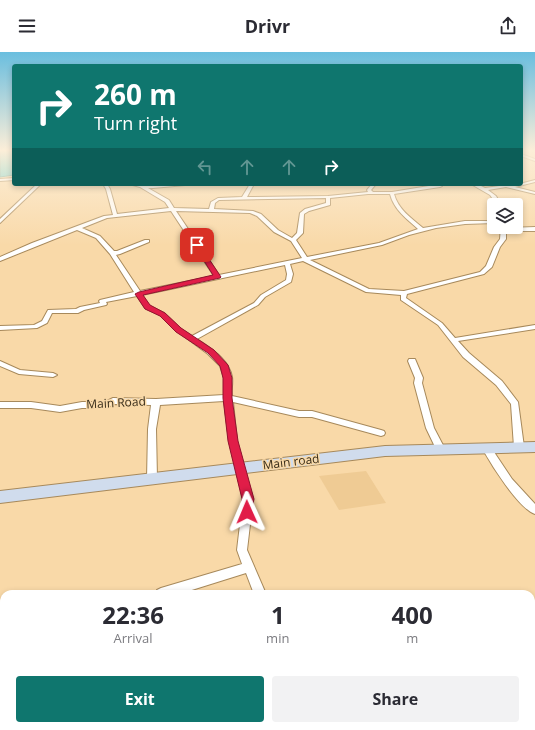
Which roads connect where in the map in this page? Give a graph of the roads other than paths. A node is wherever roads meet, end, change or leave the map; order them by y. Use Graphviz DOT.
graph roads {
  1 [pos="535,182"];
  2 [pos="523,184"];
  3 [pos="37,186"];
  4 [pos="106,186"];
  5 [pos="142,186"];
  6 [pos="165,186"];
  7 [pos="251,186"];
  8 [pos="372,186"];
  9 [pos="440,186"];
  10 [pos="479,186"];
  11 [pos="512,186"];
  12 [pos="486,189"];
  13 [pos="372,193"];
  14 [pos="392,193"];
  15 [pos="535,193"];
  16 [pos="328,197"];
  17 [pos="244,198"];
  18 [pos="497,198"];
  19 [pos="173,209"];
  20 [pos="211,210"];
  21 [pos="255,213"];
  22 [pos="115,215"];
  23 [pos="0,222"];
  24 [pos="487,222"];
  25 [pos="78,228"];
  26 [pos="523,229"];
  27 [pos="535,229"];
  28 [pos="422,230"];
  29 [pos="503,234"];
  30 [pos="293,240"];
  31 [pos="147,241"];
  32 [pos="112,252"];
  33 [pos="0,259"];
  34 [pos="305,260"];
  35 [pos="287,264"];
  36 [pos="218,277"];
  37 [pos="404,293"];
  38 [pos="139,294"];
  39 [pos="535,327"];
  40 [pos="0,328"];
  41 [pos="192,339"];
  42 [pos="453,340"];
  43 [pos="412,360"];
  44 [pos="0,363"];
  45 [pos="54,375"];
  46 [pos="228,398"];
  47 [pos="156,402"];
  48 [pos="0,405"];
  49 [pos="381,433"];
  50 [pos="519,447"];
  51 [pos="535,447"];
  52 [pos="487,448"];
  53 [pos="440,449"];
  54 [pos="241,468"];
  55 [pos="152,479"];
  56 [pos="0,497"];
  57 [pos="535,510"];
  58 [pos="249,567"];
  59 [pos="175,590"];
  60 [pos="258,590"];
  1 -- 2 [label="street"];
  3 -- 23 [label="street"];
  4 -- 22 [label="street"];
  5 -- 6 [label="street"];
  5 -- 19 [label="street"];
  7 -- 17 [label="street"];
  8 -- 13 [label="street"];
  9 -- 14 [label="street"];
  10 -- 12 [label="street"];
  11 -- 12 [label="street"];
  11 -- 15 [label="street"];
  12 -- 18 [label="street"];
  13 -- 14 [label="street"];
  13 -- 16 [label="street"];
  14 -- 28 [label="street"];
  16 -- 17 [label="street"];
  16 -- 30 [label="street"];
  17 -- 20 [label="street"];
  17 -- 21 [label="street"];
  19 -- 20 [label="street"];
  19 -- 22 [label="street"];
  19 -- 36 [label="street"];
  20 -- 21 [label="street"];
  21 -- 30 [label="street"];
  22 -- 25 [label="street"];
  24 -- 28 [label="street"];
  25 -- 32 [label="street"];
  25 -- 33 [label="street"];
  26 -- 27 [label="street"];
  28 -- 34 [label="street"];
  29 -- 37 [label="street"];
  30 -- 34 [label="street"];
  31 -- 32 [label="street"];
  32 -- 38 [label="street"];
  34 -- 35 [label="street"];
  34 -- 37 [label="street"];
  35 -- 36 [label="street"];
  35 -- 41 [label="street"];
  36 -- 38 [label="street"];
  37 -- 42 [label="street"];
  38 -- 40 [label="street"];
  38 -- 41 [label="street"];
  39 -- 42 [label="street"];
  41 -- 46 [label="street"];
  42 -- 50 [label="street"];
  43 -- 53 [label="street"];
  44 -- 45 [label="street"];
  46 -- 47 [label="street"];
  46 -- 49 [label="street"];
  46 -- 54 [label="street"];
  47 -- 48 [label="street, Main Road"];
  47 -- 55 [label="street, Main Road"];
  50 -- 51 [label="street, Main road"];
  50 -- 52 [label="street, Main road"];
  52 -- 53 [label="street, Main road"];
  52 -- 57 [label="street"];
  53 -- 54 [label="street, Main road"];
  54 -- 55 [label="street, Main road"];
  54 -- 58 [label="street"];
  55 -- 56 [label="street, Main road"];
  58 -- 59 [label="street"];
  58 -- 60 [label="street"];
}
